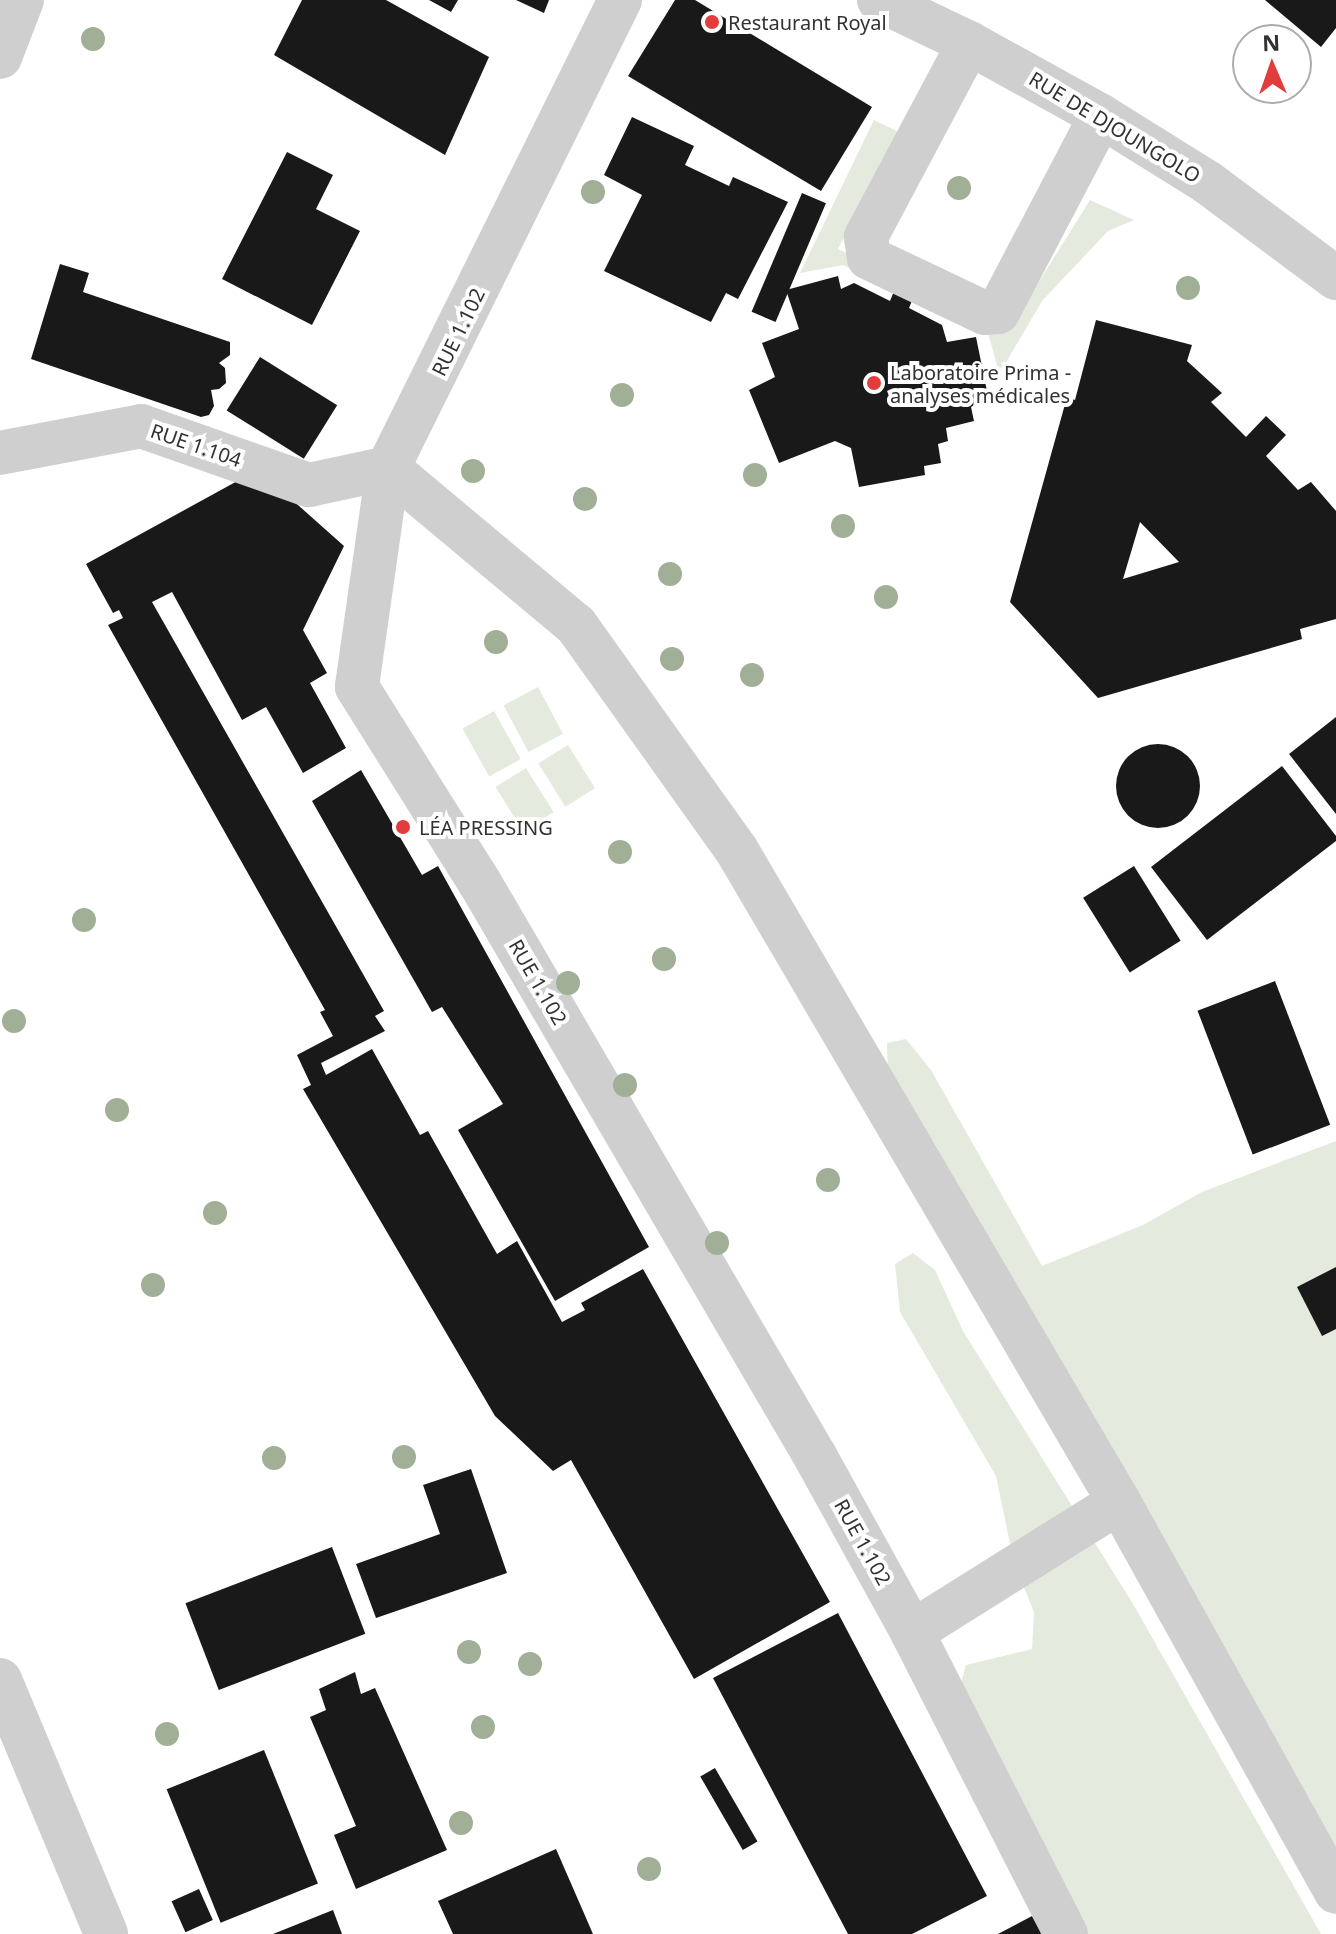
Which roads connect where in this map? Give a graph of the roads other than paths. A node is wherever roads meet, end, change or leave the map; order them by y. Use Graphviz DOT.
graph roads {
  1 [pos="22,0"];
  2 [pos="620,0"];
  3 [pos="879,0"];
  4 [pos="969,43"];
  5 [pos="0,57"];
  6 [pos="1101,116"];
  7 [pos="1336,278"];
  8 [pos="0,453"];
  9 [pos="388,468"];
  10 [pos="1119,1502"];
  11 [pos="912,1632"];
  12 [pos="0,1680"];
  13 [pos="1336,1892"];
  14 [pos="106,1934"];
  15 [pos="1066,1934"];
  1 -- 5 [label="street"];
  2 -- 9 [label="street, RUE 1.102"];
  3 -- 4 [label="street, RUE DE DJOUNGOLO"];
  4 -- 6 [label="street, RUE DE DJOUNGOLO"];
  4 -- 6 [label="street"];
  6 -- 7 [label="street, RUE DE DJOUNGOLO"];
  8 -- 9 [label="street, RUE 1.104"];
  9 -- 10 [label="street"];
  9 -- 11 [label="street, RUE 1.102"];
  10 -- 11 [label="street"];
  10 -- 13 [label="street"];
  11 -- 15 [label="street, RUE 1.102"];
  12 -- 14 [label="street"];
}
